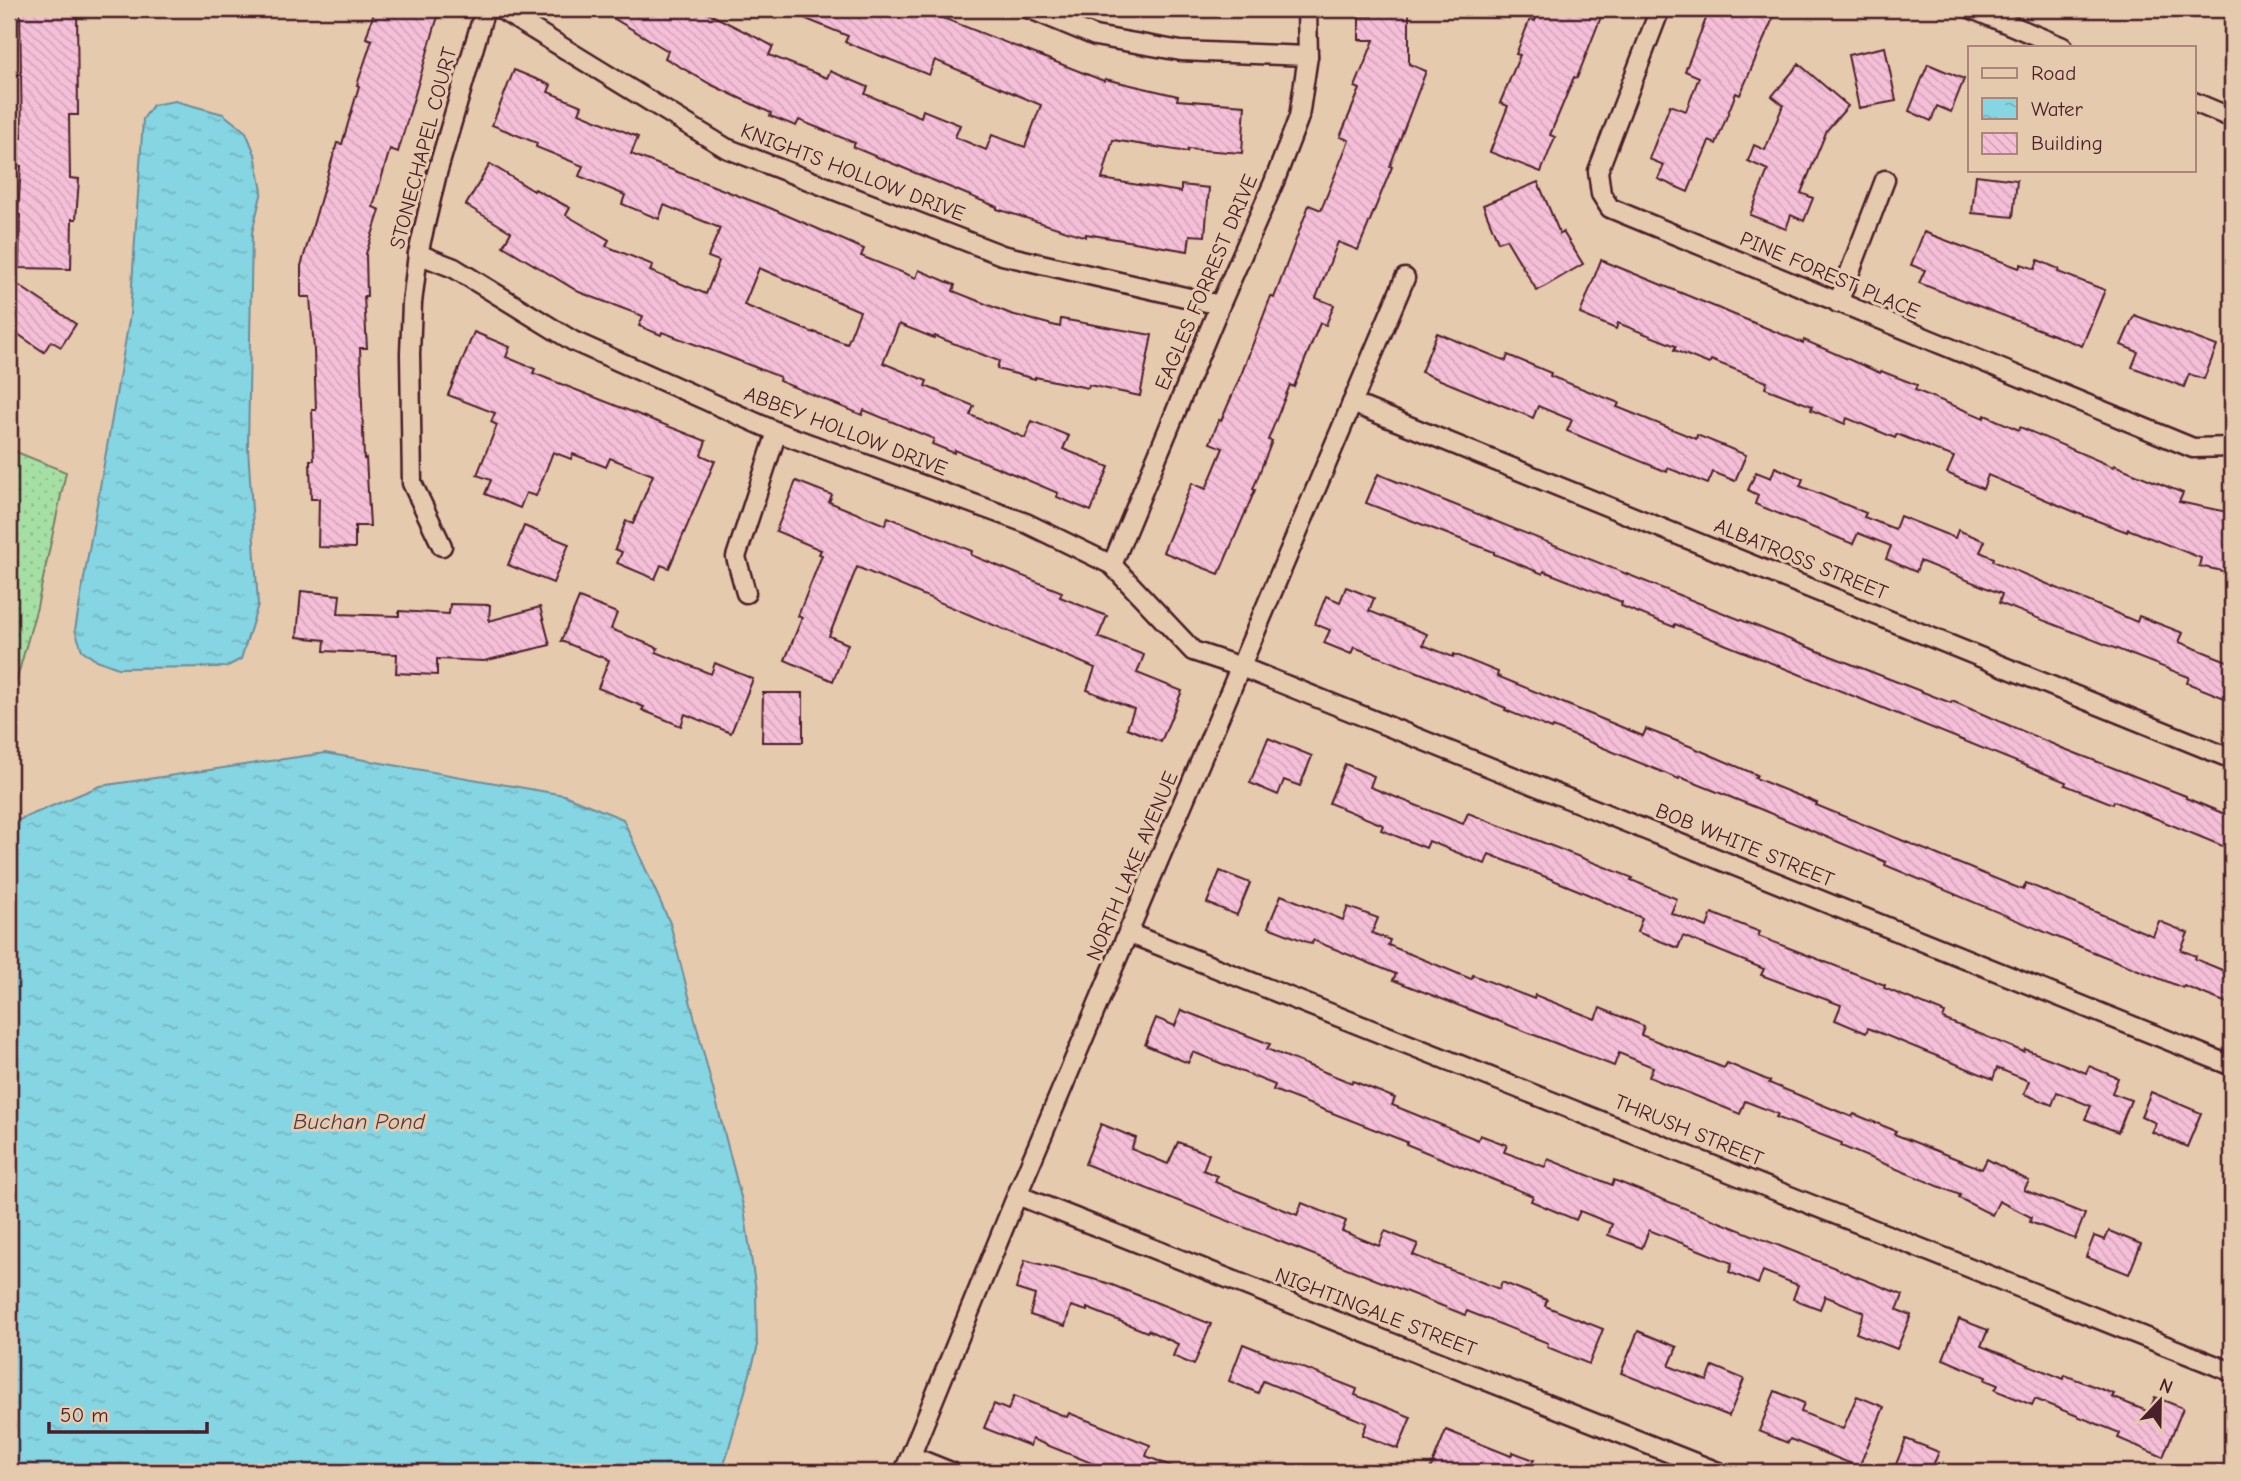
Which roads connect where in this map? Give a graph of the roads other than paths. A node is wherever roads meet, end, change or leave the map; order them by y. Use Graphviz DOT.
graph roads {
  1 [pos="485,9"];
  2 [pos="500,9"];
  3 [pos="1030,9"];
  4 [pos="1307,9"];
  5 [pos="1660,9"];
  6 [pos="1972,9"];
  7 [pos="2061,46"];
  8 [pos="1308,56"];
  9 [pos="2196,103"];
  10 [pos="2232,118"];
  11 [pos="1885,180"];
  12 [pos="418,254"];
  13 [pos="1405,278"];
  14 [pos="1838,303"];
  15 [pos="1220,304"];
  16 [pos="1352,403"];
  17 [pos="777,432"];
  18 [pos="2232,447"];
  19 [pos="442,546"];
  20 [pos="1112,565"];
  21 [pos="746,593"];
  22 [pos="1241,667"];
  23 [pos="2232,759"];
  24 [pos="1128,933"];
  25 [pos="2232,1066"];
  26 [pos="1017,1195"];
  27 [pos="2232,1371"];
  28 [pos="907,1464"];
  29 [pos="950,1472"];
  30 [pos="1718,1472"];
  1 -- 12 [label="street, STONECHAPEL COURT"];
  2 -- 15 [label="street, KNIGHTS HOLLOW DRIVE"];
  3 -- 8 [label="street"];
  4 -- 8 [label="street, EAGLES FORREST DRIVE"];
  5 -- 14 [label="street, PINE FOREST PLACE"];
  6 -- 7 [label="street"];
  8 -- 15 [label="street, EAGLES FORREST DRIVE"];
  9 -- 10 [label="street"];
  11 -- 14 [label="street"];
  12 -- 17 [label="street, ABBEY HOLLOW DRIVE"];
  12 -- 19 [label="street, STONECHAPEL COURT"];
  13 -- 16 [label="street, NORTH LAKE AVENUE"];
  14 -- 18 [label="street, PINE FOREST PLACE"];
  15 -- 20 [label="street, EAGLES FORREST DRIVE"];
  16 -- 22 [label="street, NORTH LAKE AVENUE"];
  16 -- 23 [label="street, ALBATROSS STREET"];
  17 -- 20 [label="street, ABBEY HOLLOW DRIVE"];
  17 -- 21 [label="street"];
  20 -- 22 [label="street, ABBEY HOLLOW DRIVE"];
  22 -- 24 [label="street, NORTH LAKE AVENUE"];
  22 -- 25 [label="street, BOB WHITE STREET"];
  24 -- 26 [label="street, NORTH LAKE AVENUE"];
  24 -- 27 [label="street, THRUSH STREET"];
  26 -- 28 [label="street, NORTH LAKE AVENUE"];
  26 -- 30 [label="street, NIGHTINGALE STREET"];
  28 -- 29 [label="street"];
}
